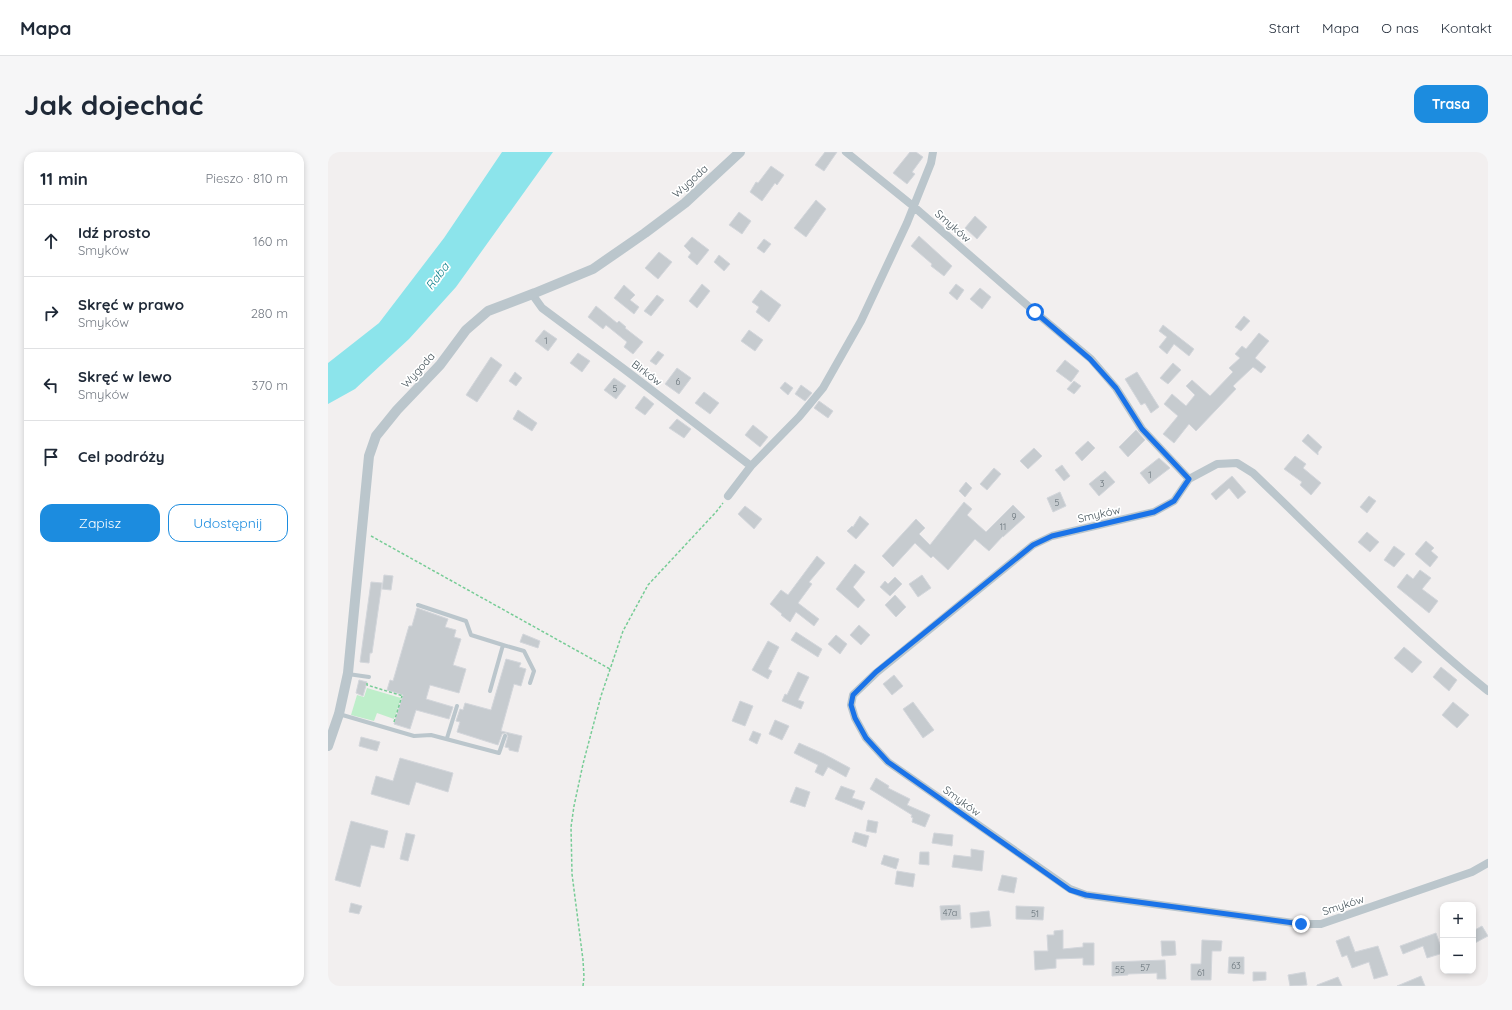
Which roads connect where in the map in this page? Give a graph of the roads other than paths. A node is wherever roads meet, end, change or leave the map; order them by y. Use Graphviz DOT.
graph roads {
  1 [pos="740,152"];
  2 [pos="846,152"];
  3 [pos="933,152"];
  4 [pos="913,206"];
  5 [pos="532,294"];
  6 [pos="751,466"];
  7 [pos="1189,479"];
  8 [pos="728,496"];
  9 [pos="418,605"];
  10 [pos="504,645"];
  11 [pos="348,674"];
  12 [pos="369,677"];
  13 [pos="530,683"];
  14 [pos="490,691"];
  15 [pos="1488,691"];
  16 [pos="457,706"];
  17 [pos="339,714"];
  18 [pos="504,736"];
  19 [pos="447,738"];
  20 [pos="328,746"];
  21 [pos="1488,863"];
  1 -- 5 [label="street, Wygoda"];
  2 -- 4 [label="street, Smyków"];
  3 -- 4 [label="street"];
  4 -- 6 [label="street"];
  4 -- 7 [label="street, Smyków"];
  5 -- 6 [label="street, Birków"];
  5 -- 11 [label="street, Wygoda"];
  6 -- 8 [label="street"];
  7 -- 15 [label="street, Smyków"];
  7 -- 21 [label="street, Smyków"];
  9 -- 10 [label="lane"];
  10 -- 13 [label="lane"];
  10 -- 14 [label="lane"];
  11 -- 12 [label="lane"];
  11 -- 17 [label="street, Wygoda"];
  16 -- 19 [label="lane"];
  17 -- 19 [label="lane"];
  17 -- 20 [label="street, Wygoda"];
  18 -- 19 [label="lane"];
}
